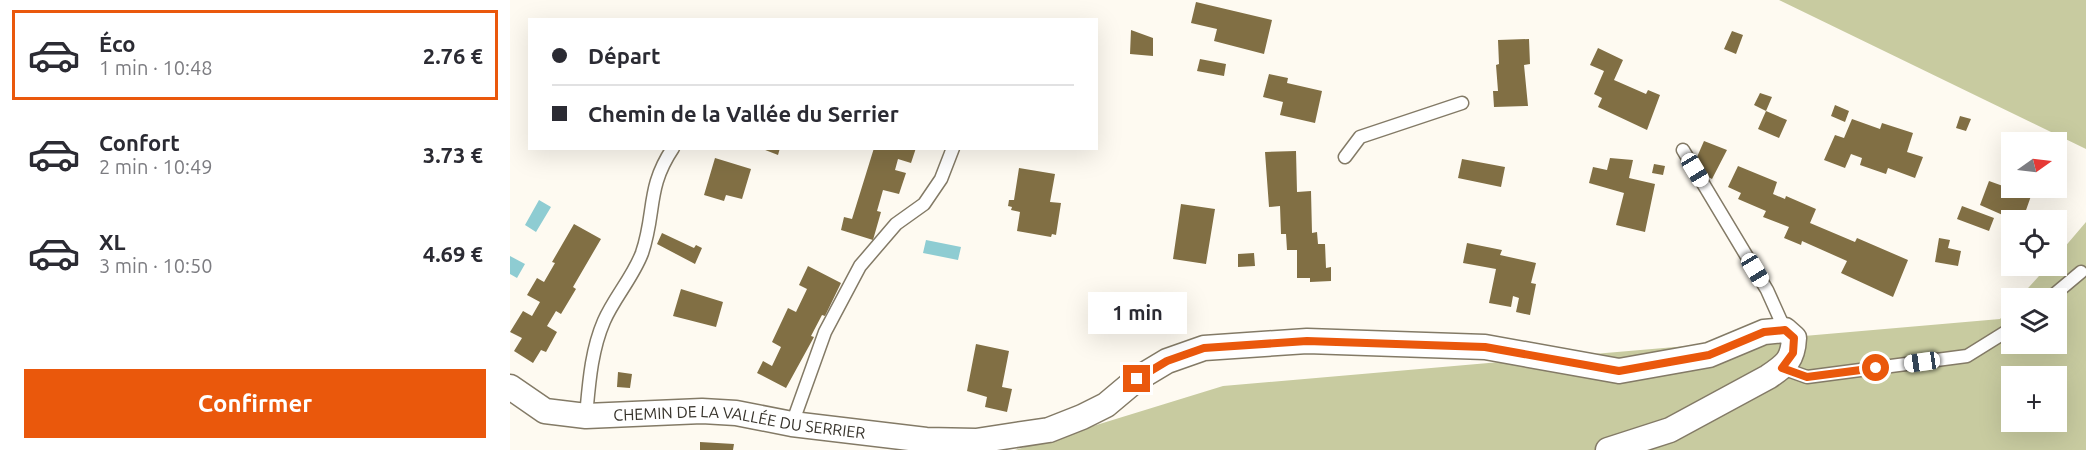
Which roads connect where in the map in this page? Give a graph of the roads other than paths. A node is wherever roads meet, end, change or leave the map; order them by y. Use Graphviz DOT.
graph roads {
  1 [pos="1462,103"];
  2 [pos="672,150"];
  3 [pos="952,150"];
  4 [pos="1683,150"];
  5 [pos="1345,157"];
  6 [pos="2081,272"];
  7 [pos="2062,288"];
  8 [pos="1785,330"];
  9 [pos="2001,335"];
  10 [pos="1782,368"];
  11 [pos="510,387"];
  12 [pos="586,416"];
  13 [pos="792,424"];
  14 [pos="1608,450"];
  1 -- 5 [label="lane"];
  2 -- 12 [label="lane"];
  3 -- 13 [label="lane"];
  4 -- 8 [label="lane"];
  6 -- 7 [label="lane"];
  8 -- 10 [label="street"];
  8 -- 13 [label="street, CHEMIN DE LA VALLÉE DU SERRIER"];
  9 -- 10 [label="lane"];
  10 -- 14 [label="street"];
  11 -- 12 [label="street, CHEMIN DE LA VALLÉE DU SERRIER"];
  12 -- 13 [label="street, CHEMIN DE LA VALLÉE DU SERRIER"];
}
